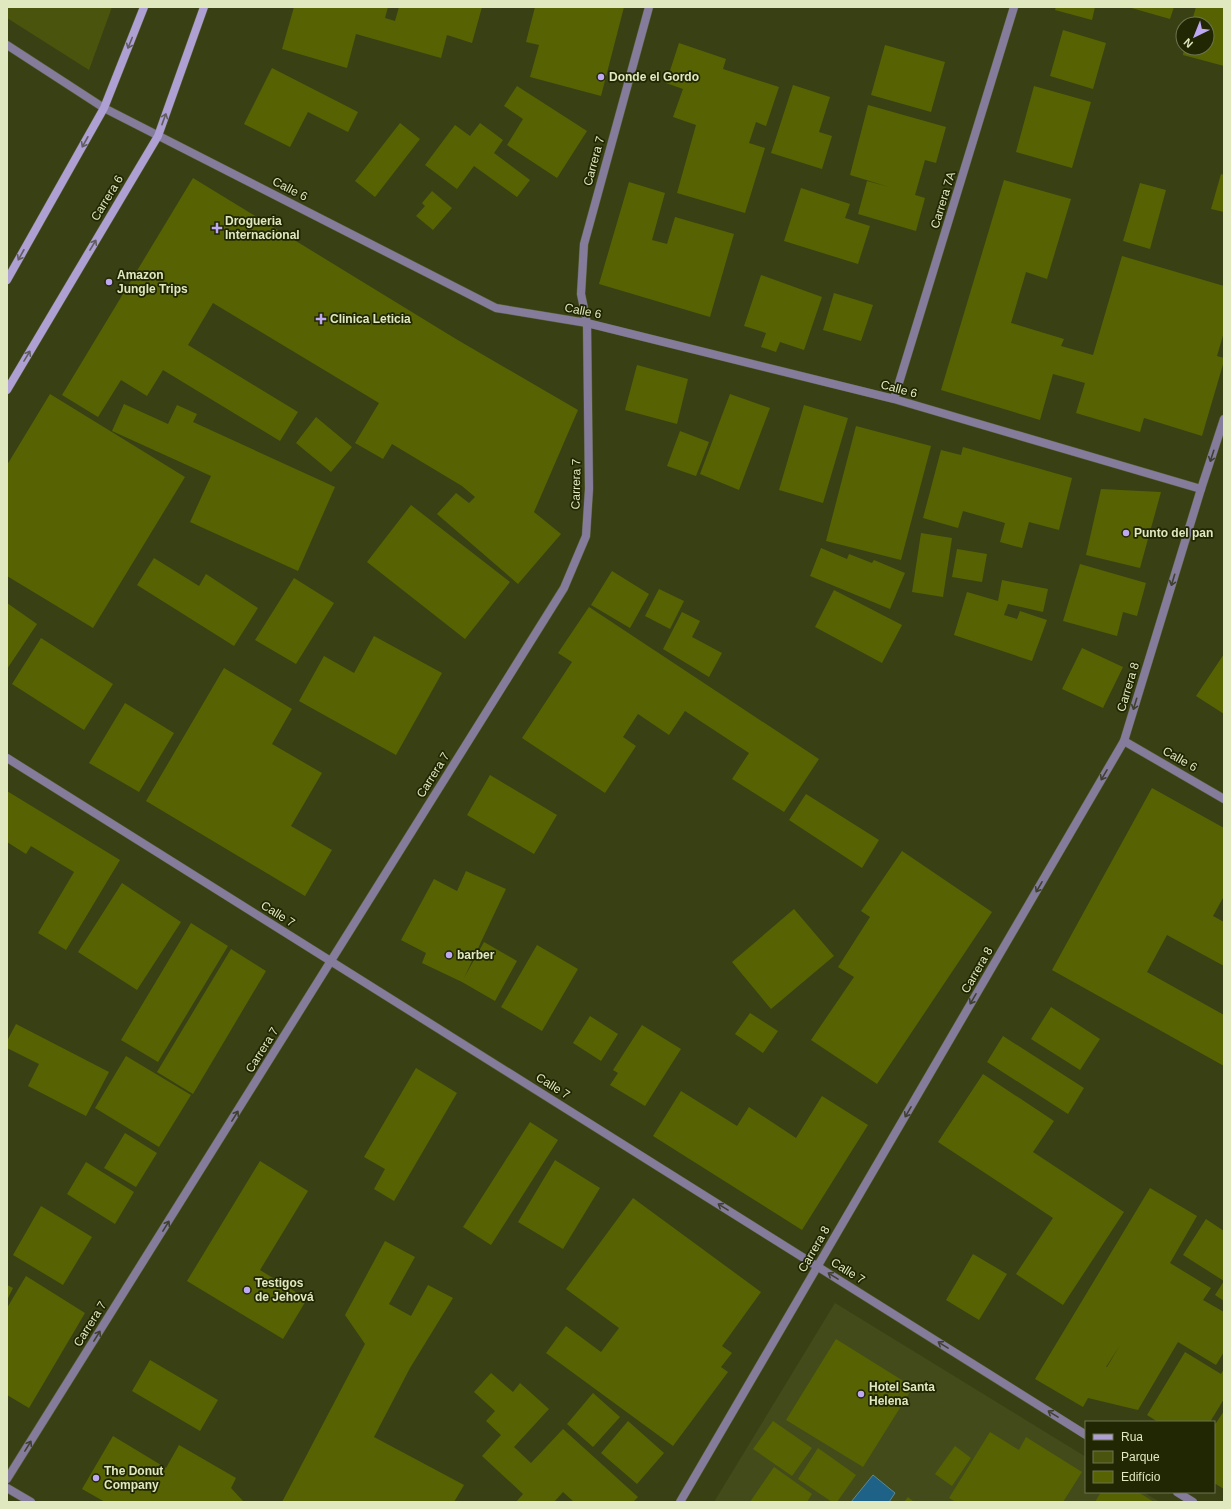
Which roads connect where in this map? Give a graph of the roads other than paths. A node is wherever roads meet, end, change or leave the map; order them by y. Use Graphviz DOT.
graph roads {
  1 [pos="144,7"];
  2 [pos="204,7"];
  3 [pos="649,7"];
  4 [pos="1014,7"];
  5 [pos="7,45"];
  6 [pos="104,108"];
  7 [pos="158,136"];
  8 [pos="7,280"];
  9 [pos="587,323"];
  10 [pos="7,390"];
  11 [pos="894,399"];
  12 [pos="1224,419"];
  13 [pos="1201,489"];
  14 [pos="1124,741"];
  15 [pos="7,758"];
  16 [pos="1224,799"];
  17 [pos="331,961"];
  18 [pos="818,1266"];
  19 [pos="1085,1434"];
  20 [pos="7,1479"];
  21 [pos="7,1488"];
  22 [pos="1179,1493"];
  23 [pos="31,1502"];
  24 [pos="680,1502"];
  25 [pos="1193,1502"];
  1 -- 6 [label="main road, one-way"];
  7 -- 2 [label="main road, Carrera 6, one-way"];
  3 -- 9 [label="street, Carrera 7"];
  4 -- 11 [label="street, Carrera 7A"];
  5 -- 6 [label="street, Calle 6"];
  6 -- 7 [label="street, Calle 6"];
  6 -- 8 [label="main road, one-way"];
  7 -- 9 [label="street, Calle 6"];
  10 -- 7 [label="main road, Carrera 6, one-way"];
  9 -- 11 [label="street, Calle 6"];
  9 -- 17 [label="street, Carrera 7"];
  11 -- 13 [label="street, Calle 6"];
  12 -- 13 [label="street, Carrera 8, one-way"];
  13 -- 14 [label="street, Carrera 8, one-way"];
  14 -- 16 [label="street, Calle 6"];
  14 -- 18 [label="street, Carrera 8, one-way"];
  15 -- 17 [label="street, Calle 7"];
  18 -- 17 [label="street, Calle 7, one-way"];
  20 -- 17 [label="street, Carrera 7, one-way"];
  19 -- 18 [label="street, Calle 7, one-way"];
  18 -- 24 [label="street, Carrera 8"];
  21 -- 23 [label="street"];
  22 -- 25 [label="street"];
}
